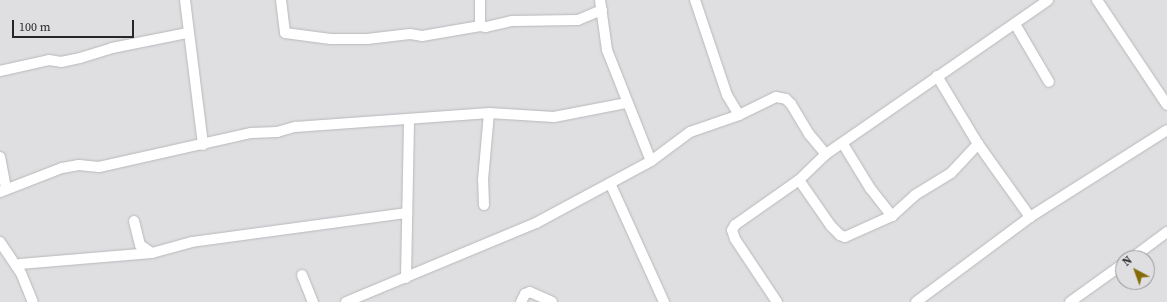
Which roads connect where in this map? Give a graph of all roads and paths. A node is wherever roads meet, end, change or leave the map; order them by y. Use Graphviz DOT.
graph roads {
  1 [pos="185,0"];
  2 [pos="281,0"];
  3 [pos="480,0"];
  4 [pos="694,0"];
  5 [pos="1048,0"];
  6 [pos="1097,0"];
  7 [pos="601,5"];
  8 [pos="1015,24"];
  9 [pos="480,26"];
  10 [pos="187,33"];
  11 [pos="0,71"];
  12 [pos="937,76"];
  13 [pos="1050,82"];
  14 [pos="626,103"];
  15 [pos="1167,105"];
  16 [pos="489,113"];
  17 [pos="739,115"];
  18 [pos="409,120"];
  19 [pos="1167,130"];
  20 [pos="843,144"];
  21 [pos="978,144"];
  22 [pos="203,146"];
  23 [pos="826,154"];
  24 [pos="0,157"];
  25 [pos="651,161"];
  26 [pos="799,180"];
  27 [pos="610,183"];
  28 [pos="3,190"];
  29 [pos="484,205"];
  30 [pos="406,213"];
  31 [pos="892,216"];
  32 [pos="1030,217"];
  33 [pos="134,222"];
  34 [pos="1167,232"];
  35 [pos="0,242"];
  36 [pos="1143,250"];
  37 [pos="152,253"];
  38 [pos="20,264"];
  39 [pos="1115,270"];
  40 [pos="302,275"];
  41 [pos="406,278"];
  42 [pos="33,302"];
  43 [pos="313,302"];
  44 [pos="346,302"];
  45 [pos="521,302"];
  46 [pos="552,302"];
  47 [pos="664,302"];
  48 [pos="777,302"];
  49 [pos="917,302"];
  50 [pos="1070,302"];
  1 -- 10 [label="street"];
  2 -- 9 [label="street"];
  3 -- 9 [label="street"];
  4 -- 17 [label="street"];
  5 -- 8 [label="street"];
  6 -- 15 [label="street"];
  7 -- 9 [label="street"];
  7 -- 14 [label="street"];
  8 -- 12 [label="street"];
  8 -- 13 [label="street"];
  10 -- 11 [label="street"];
  10 -- 22 [label="street"];
  12 -- 20 [label="street"];
  12 -- 21 [label="street"];
  14 -- 16 [label="street"];
  14 -- 25 [label="street"];
  16 -- 18 [label="street"];
  16 -- 29 [label="street"];
  17 -- 23 [label="street"];
  17 -- 25 [label="street"];
  18 -- 22 [label="street"];
  18 -- 30 [label="street"];
  19 -- 32 [label="street"];
  20 -- 23 [label="street"];
  20 -- 31 [label="street"];
  21 -- 31 [label="street"];
  21 -- 32 [label="street"];
  22 -- 28 [label="street"];
  23 -- 26 [label="street"];
  24 -- 28 [label="street"];
  25 -- 27 [label="street"];
  26 -- 31 [label="street"];
  26 -- 48 [label="street"];
  27 -- 41 [label="street"];
  27 -- 47 [label="street"];
  30 -- 37 [label="street"];
  30 -- 41 [label="street"];
  32 -- 49 [label="street"];
  33 -- 37 [label="street"];
  34 -- 36 [label="street"];
  35 -- 42 [label="street"];
  37 -- 38 [label="street"];
  39 -- 50 [label="street"];
  40 -- 43 [label="street"];
  41 -- 44 [label="street"];
  45 -- 46 [label="street"];
}
